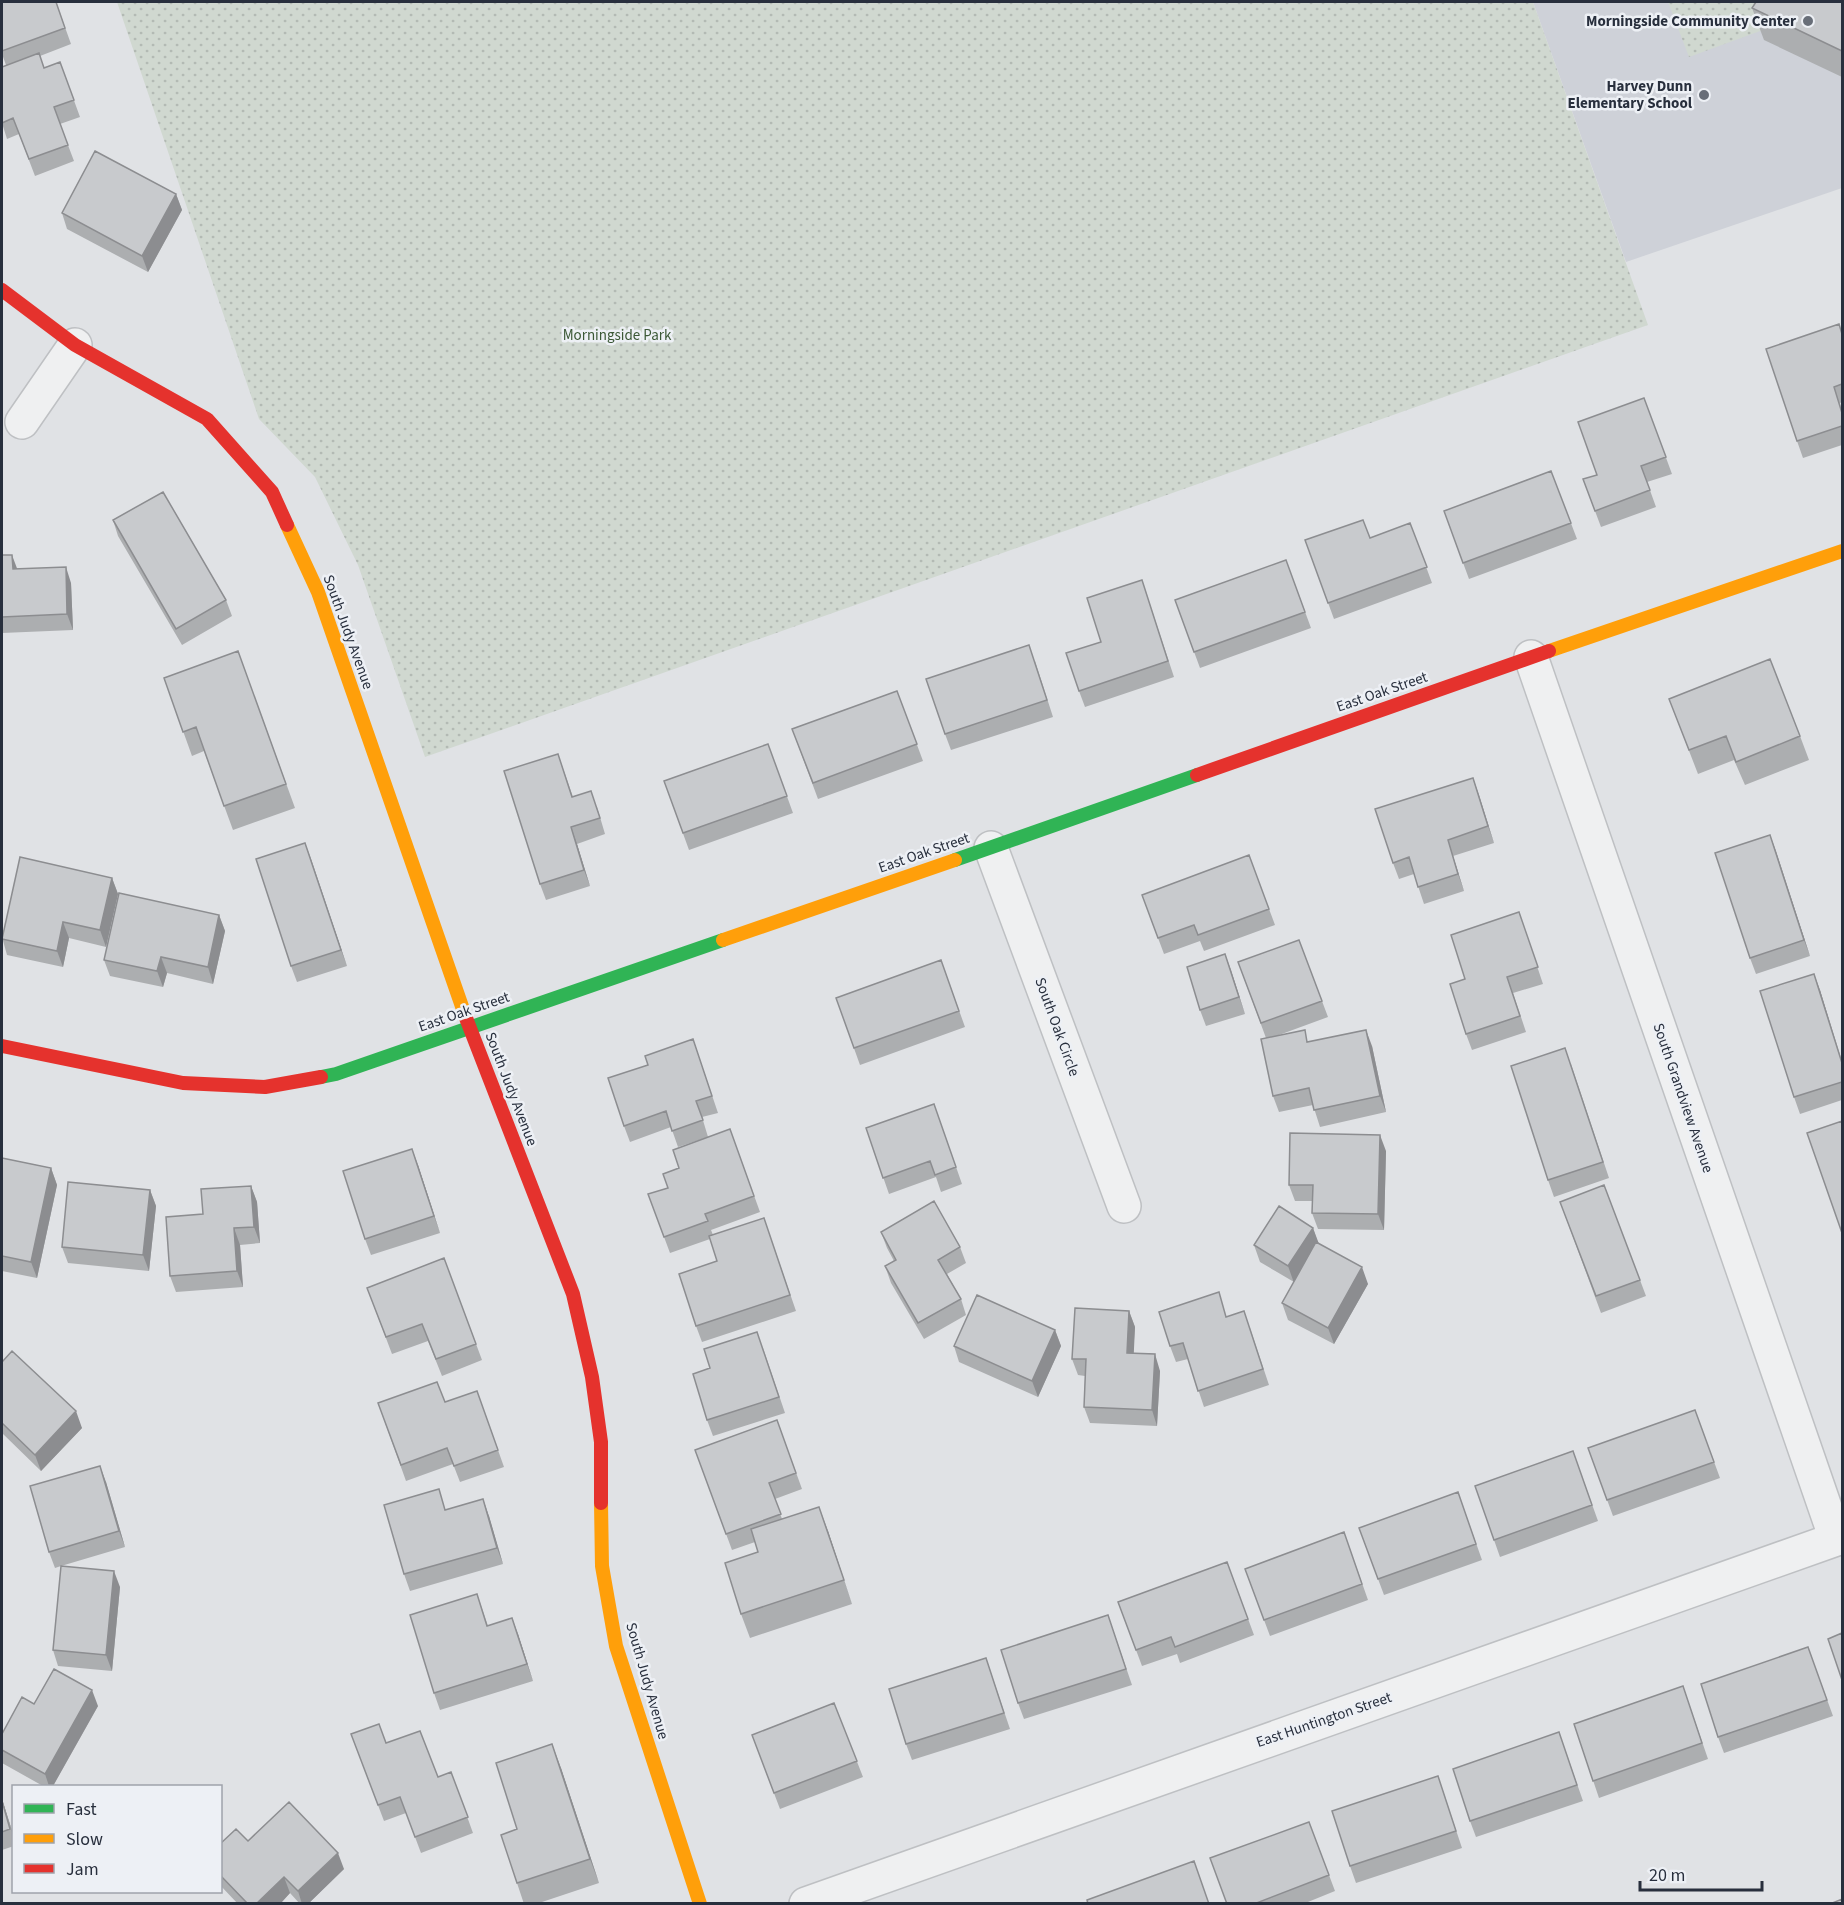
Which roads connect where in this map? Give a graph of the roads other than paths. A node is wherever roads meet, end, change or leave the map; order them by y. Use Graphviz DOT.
graph roads {
  1 [pos="2,290"];
  2 [pos="75,345"];
  3 [pos="22,422"];
  4 [pos="1842,551"];
  5 [pos="1531,657"];
  6 [pos="991,848"];
  7 [pos="469,1028"];
  8 [pos="2,1046"];
  9 [pos="1124,1206"];
  10 [pos="1839,1538"];
  11 [pos="699,1904"];
  12 [pos="806,1904"];
  1 -- 2 [label="street, South Judy Avenue"];
  2 -- 3 [label="street"];
  2 -- 7 [label="street, South Judy Avenue"];
  4 -- 5 [label="street, East Oak Street"];
  5 -- 6 [label="street, East Oak Street"];
  5 -- 10 [label="street, South Grandview Avenue"];
  6 -- 7 [label="street, East Oak Street"];
  6 -- 9 [label="street, South Oak Circle"];
  7 -- 8 [label="street, East Oak Street"];
  7 -- 11 [label="street, South Judy Avenue"];
  10 -- 12 [label="street, East Huntington Street"];
}
